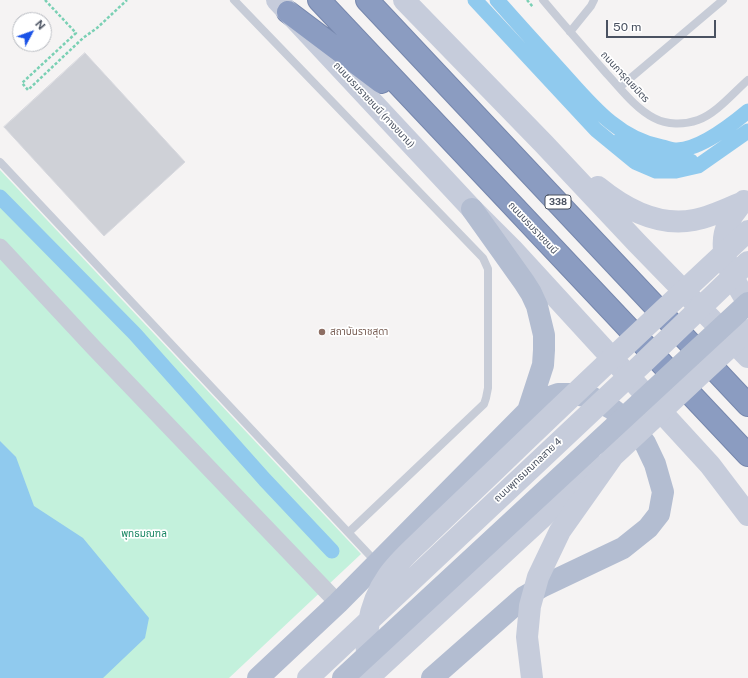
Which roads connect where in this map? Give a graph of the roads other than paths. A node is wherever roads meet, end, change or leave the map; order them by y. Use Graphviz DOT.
graph roads {
  1 [pos="234,0"];
  2 [pos="319,0"];
  3 [pos="367,0"];
  4 [pos="404,0"];
  5 [pos="543,0"];
  6 [pos="594,0"];
  7 [pos="723,0"];
  8 [pos="282,6"];
  9 [pos="570,32"];
  10 [pos="748,80"];
  11 [pos="620,88"];
  12 [pos="426,114"];
  13 [pos="544,144"];
  14 [pos="0,162"];
  15 [pos="745,200"];
  16 [pos="472,209"];
  17 [pos="748,231"];
  18 [pos="0,247"];
  19 [pos="748,262"];
  20 [pos="748,303"];
  21 [pos="748,330"];
  22 [pos="748,357"];
  23 [pos="748,405"];
  24 [pos="528,411"];
  25 [pos="748,455"];
  26 [pos="613,456"];
  27 [pos="748,515"];
  28 [pos="349,532"];
  29 [pos="377,563"];
  30 [pos="338,603"];
  31 [pos="258,678"];
  32 [pos="308,678"];
  33 [pos="343,678"];
  34 [pos="369,678"];
  35 [pos="432,678"];
  36 [pos="532,678"];
  1 -- 28 [label="lane"];
  2 -- 12 [label="highway, ถนนบรมราชชนนี"];
  3 -- 23 [label="highway, 338"];
  4 -- 13 [label="main road"];
  5 -- 9 [label="lane, ถนนการุณยมิตร"];
  6 -- 9 [label="lane"];
  7 -- 11 [label="lane"];
  8 -- 12 [label="highway"];
  8 -- 16 [label="main road, ถนนบรมราชชนนี (ทางขนาน)"];
  9 -- 11 [label="lane, ถนนการุณยมิตร"];
  10 -- 11 [label="lane, ถนนการุณยมิตร"];
  12 -- 25 [label="highway, ถนนบรมราชชนนี"];
  13 -- 15 [label="main road"];
  13 -- 22 [label="main road"];
  14 -- 28 [label="lane"];
  15 -- 20 [label="main road"];
  16 -- 24 [label="main road"];
  16 -- 27 [label="main road, ถนนบรมราชชนนี (ทางขนาน)"];
  17 -- 34 [label="main road, bridge"];
  18 -- 30 [label="street"];
  19 -- 32 [label="main road, ถนนพุทธมณฑลสาย 4, bridge"];
  20 -- 33 [label="main road, bridge"];
  21 -- 26 [label="main road, bridge"];
  24 -- 29 [label="main road"];
  24 -- 35 [label="main road"];
  26 -- 34 [label="main road, bridge"];
  26 -- 36 [label="main road, bridge"];
  28 -- 29 [label="lane"];
  29 -- 30 [label="main road"];
  30 -- 31 [label="main road"];
}
